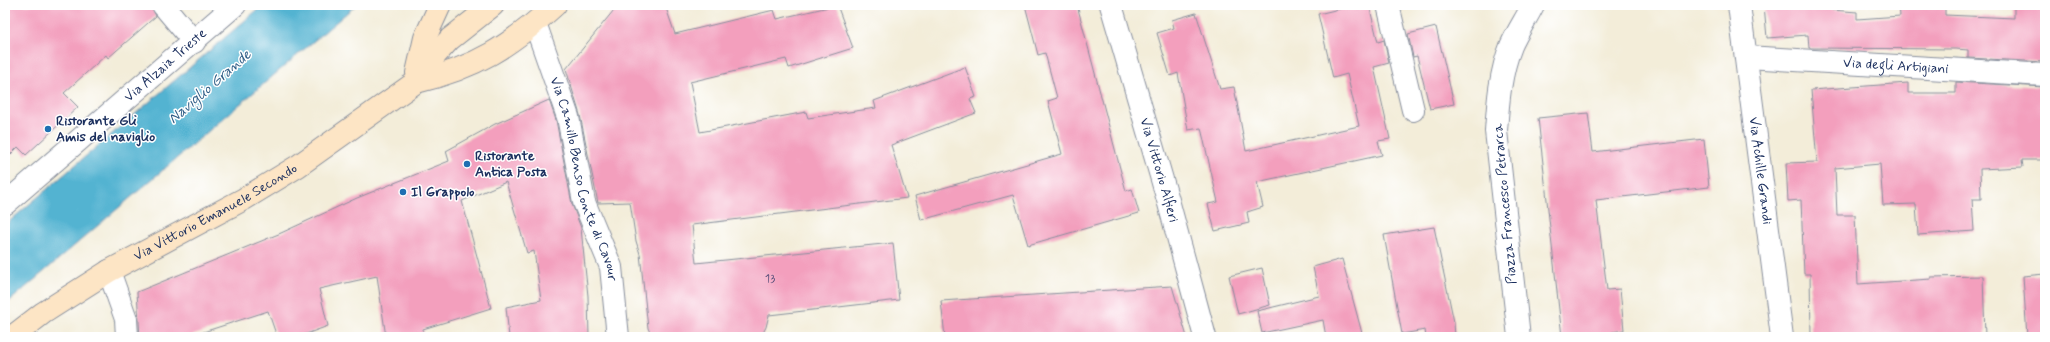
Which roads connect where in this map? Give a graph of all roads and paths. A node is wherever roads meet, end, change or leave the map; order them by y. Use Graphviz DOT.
graph roads {
  1 [pos="163,5"];
  2 [pos="235,5"];
  3 [pos="440,5"];
  4 [pos="493,5"];
  5 [pos="555,5"];
  6 [pos="1110,5"];
  7 [pos="1388,5"];
  8 [pos="1532,5"];
  9 [pos="1739,5"];
  10 [pos="535,23"];
  11 [pos="194,42"];
  12 [pos="1746,57"];
  13 [pos="2045,75"];
  14 [pos="416,82"];
  15 [pos="1413,110"];
  16 [pos="5,204"];
  17 [pos="109,271"];
  18 [pos="12,337"];
  19 [pos="127,337"];
  20 [pos="618,337"];
  21 [pos="1205,337"];
  22 [pos="1519,337"];
  23 [pos="1782,337"];
  1 -- 11 [label="street"];
  2 -- 11 [label="street, Via Alzaia Trieste"];
  3 -- 14 [label="main road"];
  4 -- 14 [label="main road, Via Vittorio Emanuele Secondo"];
  5 -- 10 [label="main road, Via Vittorio Emanuele Secondo"];
  6 -- 21 [label="street, Via Vittorio Alfieri"];
  7 -- 15 [label="street"];
  8 -- 22 [label="street, Piazza Francesco Petrarca"];
  9 -- 12 [label="street, Via Achille Grandi"];
  10 -- 14 [label="main road, Via Vittorio Emanuele Secondo"];
  10 -- 20 [label="street, Via Camillo Benso Conte di Cavour"];
  11 -- 16 [label="street, Via Alzaia Trieste"];
  12 -- 13 [label="street, Via degli Artigiani"];
  12 -- 23 [label="street, Via Achille Grandi"];
  14 -- 17 [label="main road, Via Vittorio Emanuele Secondo"];
  17 -- 18 [label="main road, Via Vittorio Emanuele Secondo"];
  17 -- 19 [label="street"];
}
